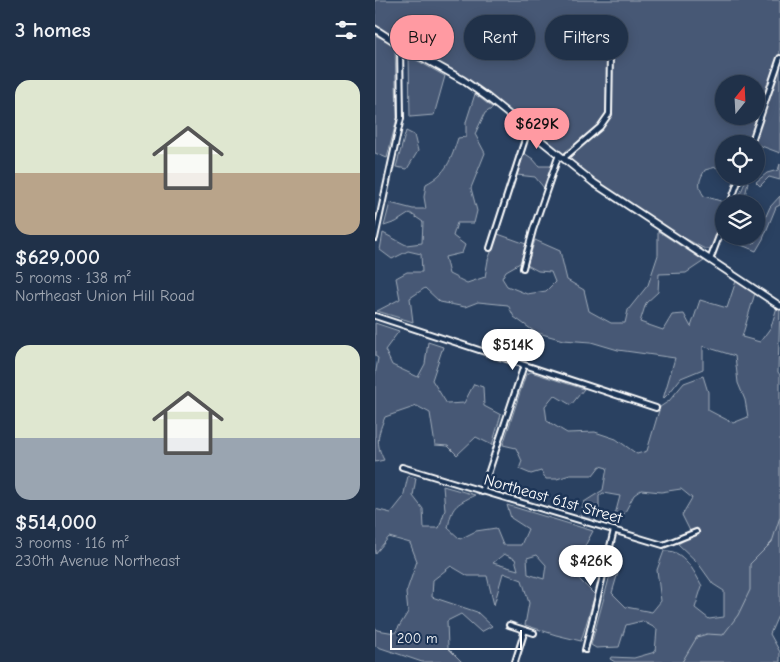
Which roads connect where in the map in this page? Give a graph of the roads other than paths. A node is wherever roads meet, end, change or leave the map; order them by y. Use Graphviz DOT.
graph roads {
  1 [pos="375,29"];
  2 [pos="390,39"];
  3 [pos="780,58"];
  4 [pos="400,60"];
  5 [pos="427,60"];
  6 [pos="610,60"];
  7 [pos="528,130"];
  8 [pos="754,135"];
  9 [pos="564,158"];
  10 [pos="375,238"];
  11 [pos="716,245"];
  12 [pos="490,248"];
  13 [pos="710,260"];
  14 [pos="523,268"];
  15 [pos="780,306"];
  16 [pos="375,316"];
  17 [pos="524,365"];
  18 [pos="656,408"];
  19 [pos="402,467"];
  20 [pos="482,492"];
  21 [pos="614,530"];
  22 [pos="696,532"];
  23 [pos="509,625"];
  24 [pos="525,630"];
  25 [pos="535,632"];
  26 [pos="585,650"];
  27 [pos="515,662"];
  1 -- 2 [label="street"];
  3 -- 8 [label="street"];
  4 -- 10 [label="street"];
  5 -- 7 [label="street"];
  6 -- 9 [label="street"];
  7 -- 9 [label="street"];
  7 -- 12 [label="street"];
  9 -- 13 [label="street"];
  9 -- 14 [label="street"];
  11 -- 13 [label="street"];
  13 -- 15 [label="street"];
  16 -- 17 [label="street"];
  17 -- 18 [label="street"];
  17 -- 20 [label="street"];
  19 -- 20 [label="street, Northeast 61st Street"];
  20 -- 21 [label="street, Northeast 61st Street"];
  21 -- 22 [label="street, Northeast 61st Street"];
  21 -- 26 [label="street"];
  23 -- 24 [label="street"];
  24 -- 25 [label="street"];
  24 -- 27 [label="street"];
}
